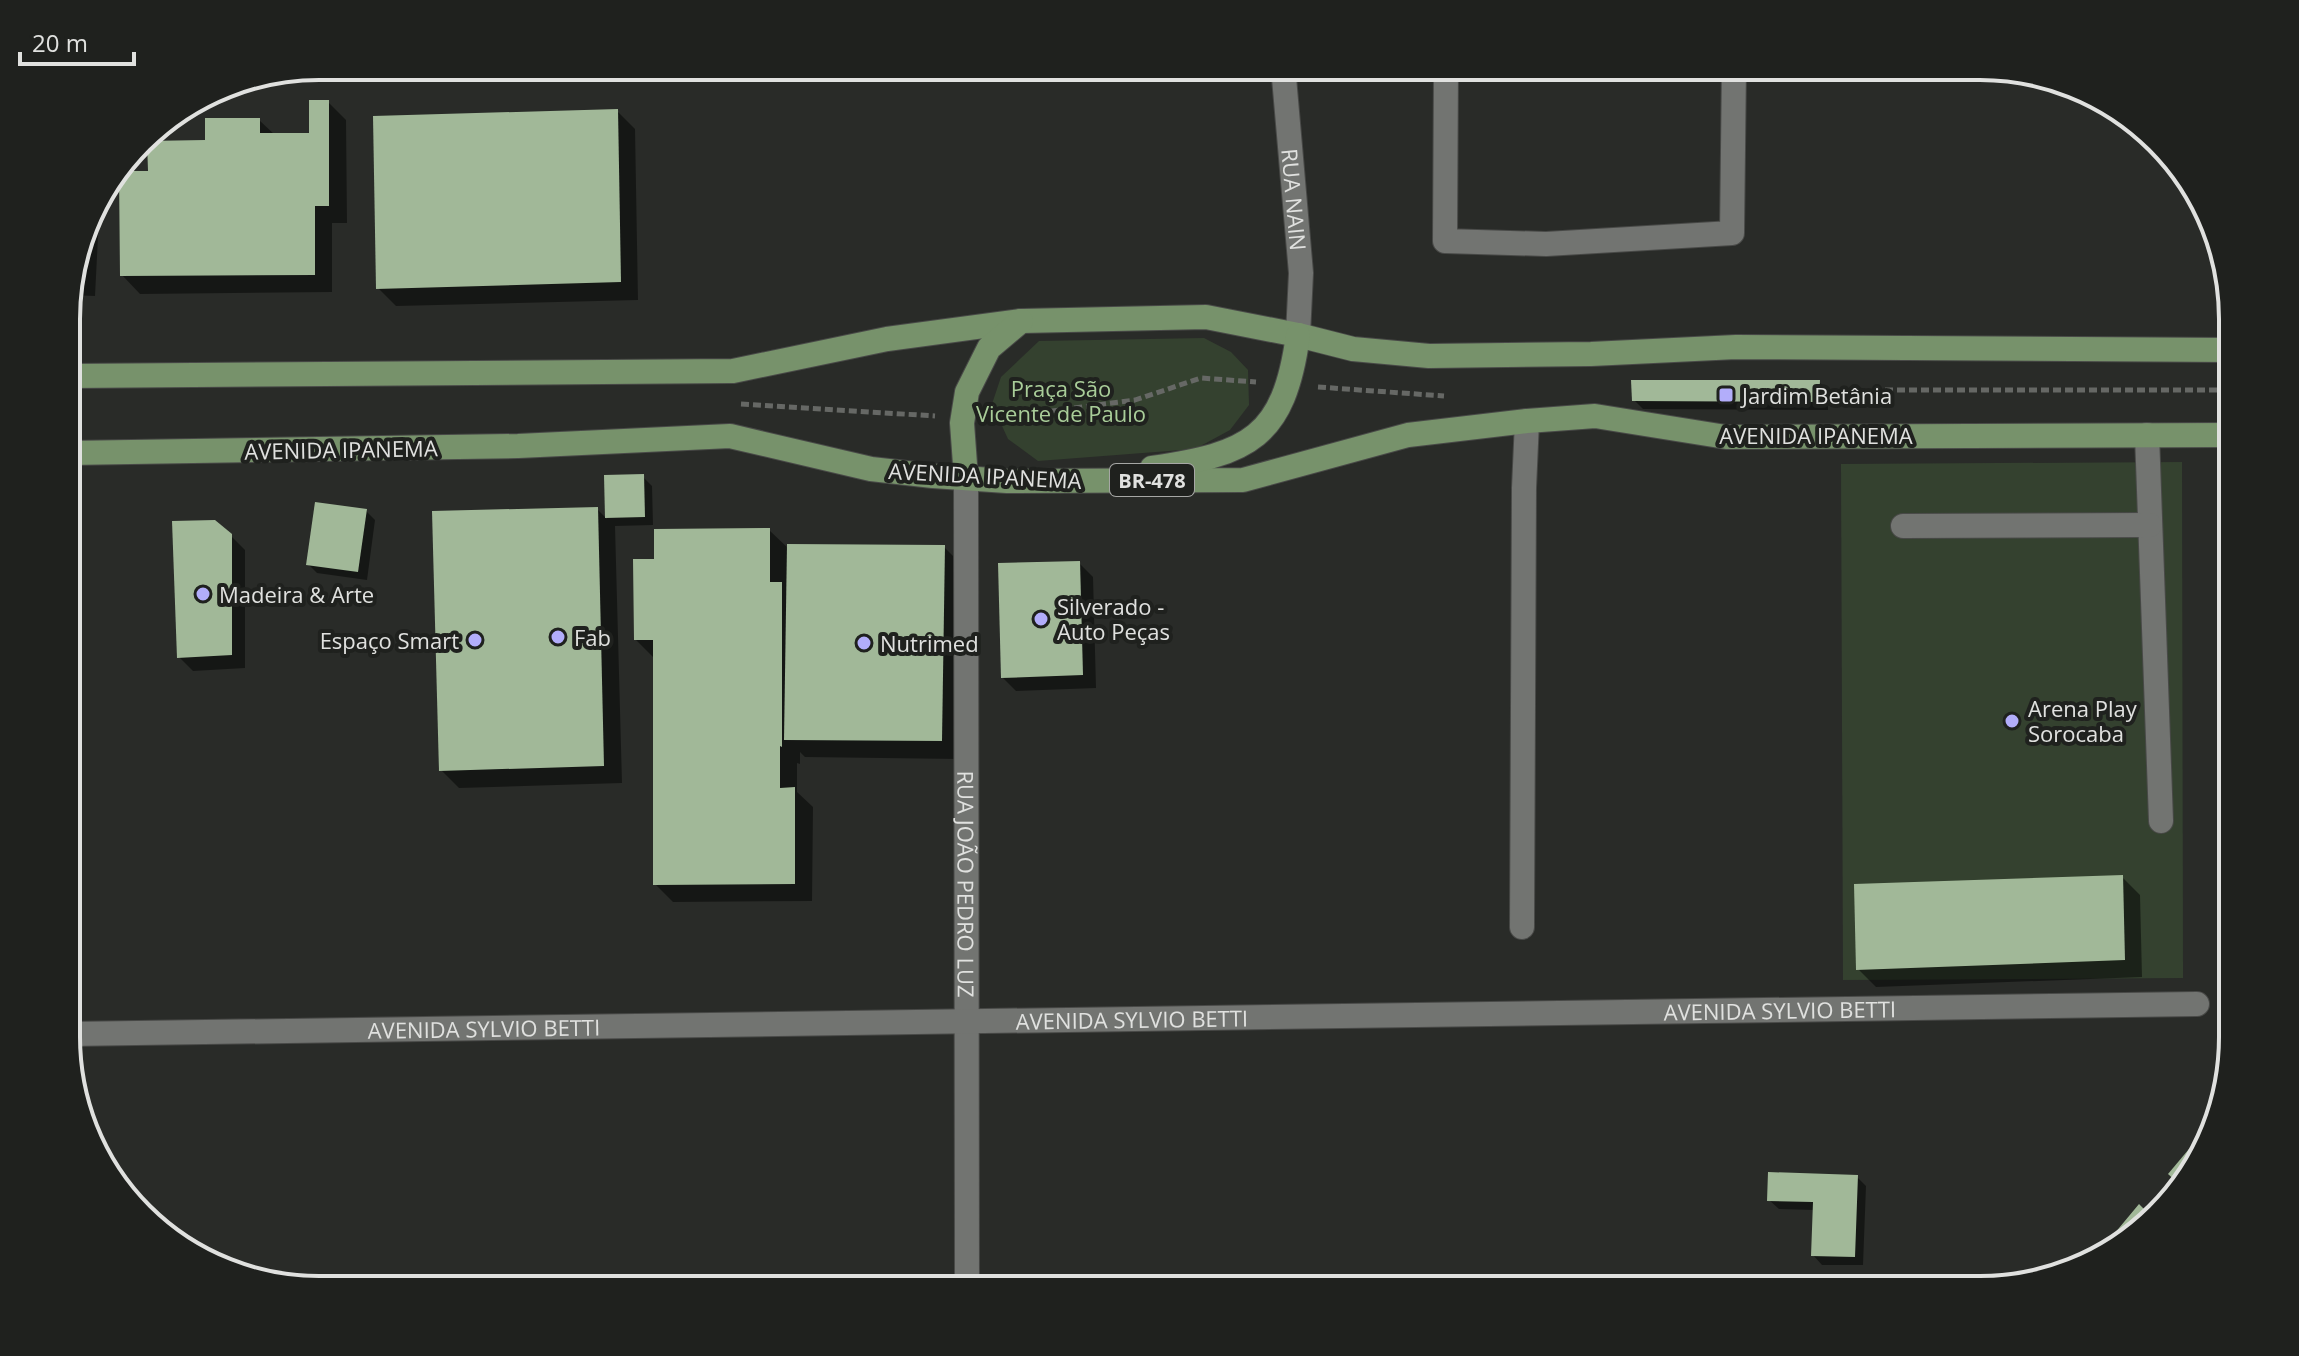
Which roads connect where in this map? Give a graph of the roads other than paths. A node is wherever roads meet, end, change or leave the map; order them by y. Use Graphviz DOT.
graph roads {
  1 [pos="1284,80"];
  2 [pos="1446,80"];
  3 [pos="1734,80"];
  4 [pos="1021,321"];
  5 [pos="1298,335"];
  6 [pos="2218,350"];
  7 [pos="80,376"];
  8 [pos="1527,421"];
  9 [pos="2147,435"];
  10 [pos="2218,435"];
  11 [pos="80,453"];
  12 [pos="966,478"];
  13 [pos="1059,481"];
  14 [pos="2150,525"];
  15 [pos="1903,526"];
  16 [pos="2161,821"];
  17 [pos="1522,927"];
  18 [pos="2197,1004"];
  19 [pos="968,1021"];
  20 [pos="80,1034"];
  21 [pos="967,1276"];
  1 -- 5 [label="street, RUA NAIN"];
  2 -- 3 [label="street"];
  4 -- 5 [label="main road"];
  4 -- 7 [label="main road"];
  4 -- 12 [label="main road"];
  5 -- 6 [label="main road"];
  5 -- 13 [label="main road"];
  8 -- 9 [label="main road, AVENIDA IPANEMA / BR-478"];
  8 -- 13 [label="main road, AVENIDA IPANEMA / BR-478"];
  8 -- 17 [label="street"];
  9 -- 10 [label="main road, AVENIDA IPANEMA / BR-478"];
  9 -- 14 [label="street"];
  11 -- 12 [label="main road, AVENIDA IPANEMA / BR-478"];
  12 -- 13 [label="main road, AVENIDA IPANEMA / BR-478"];
  12 -- 19 [label="street, RUA JOÃO PEDRO LUZ"];
  14 -- 15 [label="street"];
  14 -- 16 [label="street"];
  18 -- 19 [label="street, AVENIDA SYLVIO BETTI"];
  19 -- 20 [label="street, AVENIDA SYLVIO BETTI"];
  19 -- 21 [label="street, RUA JOÃO PEDRO LUZ"];
}
